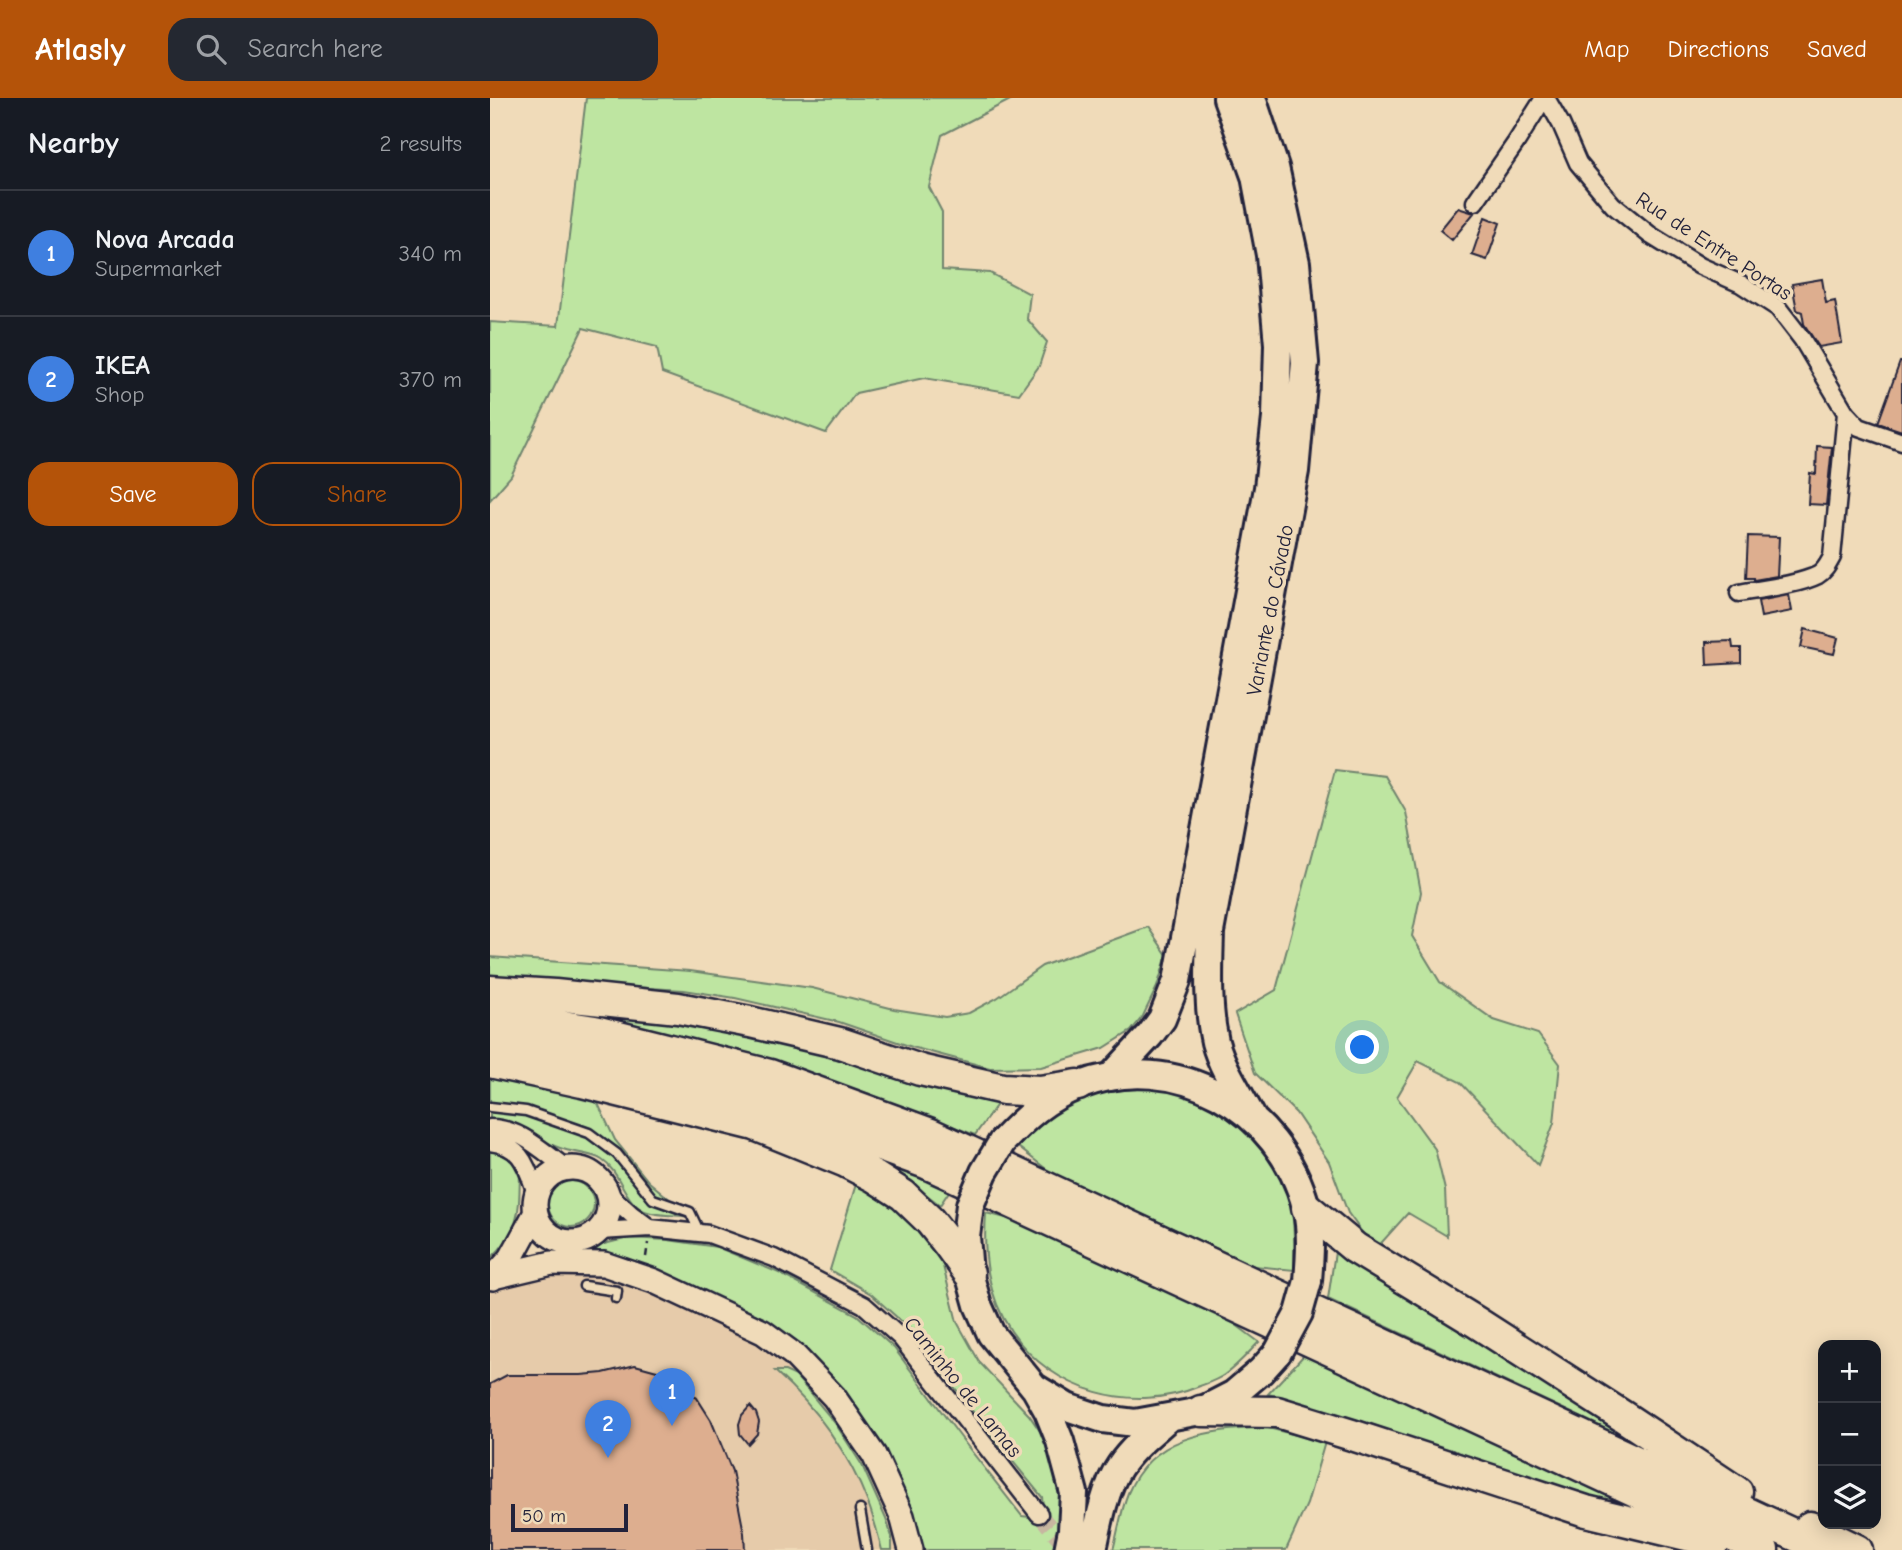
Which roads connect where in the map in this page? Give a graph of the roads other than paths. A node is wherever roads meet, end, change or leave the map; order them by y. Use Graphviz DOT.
graph roads {
  1 [pos="1227,98"];
  2 [pos="1252,98"];
  3 [pos="1545,98"];
  4 [pos="1475,202"];
  5 [pos="1846,413"];
  6 [pos="1902,442"];
  7 [pos="1739,593"];
  8 [pos="490,991"];
  9 [pos="490,1015"];
  10 [pos="490,1043"];
  11 [pos="490,1062"];
  12 [pos="1111,1077"];
  13 [pos="1079,1085"];
  14 [pos="490,1107"];
  15 [pos="1252,1116"];
  16 [pos="490,1128"];
  17 [pos="490,1143"];
  18 [pos="566,1168"];
  19 [pos="607,1192"];
  20 [pos="536,1204"];
  21 [pos="1307,1208"];
  22 [pos="650,1228"];
  23 [pos="600,1231"];
  24 [pos="700,1233"];
  25 [pos="570,1242"];
  26 [pos="511,1258"];
  27 [pos="604,1264"];
  28 [pos="969,1273"];
  29 [pos="492,1279"];
  30 [pos="584,1286"];
  31 [pos="617,1298"];
  32 [pos="1034,1387"];
  33 [pos="1201,1410"];
  34 [pos="1168,1418"];
  35 [pos="860,1510"];
  36 [pos="1039,1514"];
  37 [pos="867,1550"];
  38 [pos="911,1550"];
  39 [pos="1068,1550"];
  40 [pos="1093,1550"];
  41 [pos="1730,1550"];
  42 [pos="1763,1550"];
  43 [pos="1827,1550"];
  44 [pos="1857,1550"];
  1 -- 12 [label="main road, Variante do Cávado"];
  2 -- 15 [label="main road, Variante do Cávado"];
  3 -- 4 [label="street"];
  3 -- 5 [label="street, Rua de Entre Portas"];
  5 -- 6 [label="street, Rua de Entre Portas"];
  5 -- 7 [label="street"];
  8 -- 13 [label="highway"];
  9 -- 43 [label="highway"];
  10 -- 42 [label="highway"];
  11 -- 28 [label="highway"];
  12 -- 13 [label="main road"];
  12 -- 15 [label="main road"];
  13 -- 28 [label="main road, bridge"];
  14 -- 24 [label="lane"];
  15 -- 21 [label="main road"];
  16 -- 18 [label="street"];
  17 -- 20 [label="street"];
  18 -- 19 [label="street"];
  18 -- 20 [label="street"];
  19 -- 22 [label="street"];
  19 -- 23 [label="street"];
  20 -- 25 [label="street"];
  20 -- 26 [label="street"];
  21 -- 33 [label="main road, bridge"];
  21 -- 44 [label="highway"];
  22 -- 23 [label="street, Caminho de Lamas"];
  22 -- 24 [label="street, Caminho de Lamas"];
  23 -- 25 [label="street"];
  24 -- 36 [label="street, Caminho de Lamas"];
  25 -- 26 [label="street"];
  25 -- 27 [label="street"];
  26 -- 29 [label="street"];
  27 -- 29 [label="street"];
  27 -- 38 [label="street"];
  28 -- 32 [label="main road"];
  30 -- 31 [label="lane"];
  32 -- 34 [label="main road"];
  32 -- 39 [label="main road"];
  33 -- 34 [label="main road"];
  33 -- 41 [label="highway"];
  34 -- 40 [label="main road"];
  35 -- 37 [label="lane"];
}
